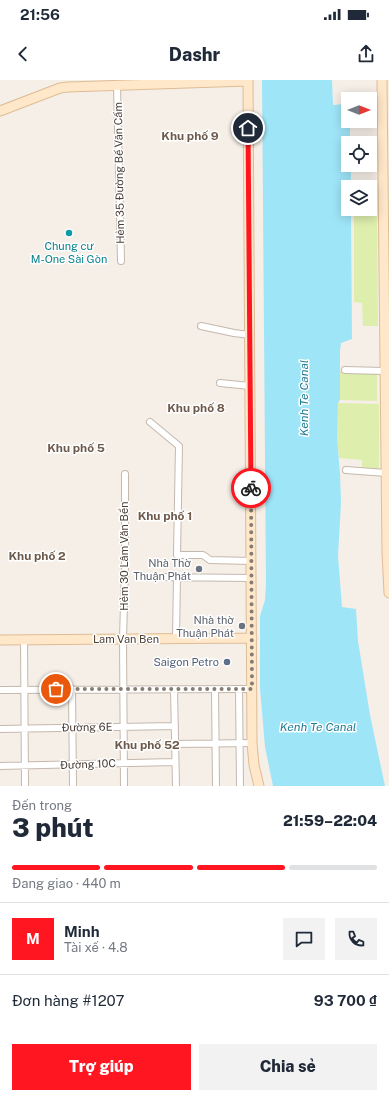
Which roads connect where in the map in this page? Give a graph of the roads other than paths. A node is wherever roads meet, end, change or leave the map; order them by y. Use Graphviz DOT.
graph roads {
  1 [pos="382,80"];
  2 [pos="248,81"];
  3 [pos="115,84"];
  4 [pos="0,111"];
  5 [pos="386,133"];
  6 [pos="386,183"];
  7 [pos="121,261"];
  8 [pos="201,326"];
  9 [pos="250,335"];
  10 [pos="345,370"];
  11 [pos="384,371"];
  12 [pos="220,383"];
  13 [pos="250,386"];
  14 [pos="387,393"];
  15 [pos="150,422"];
  16 [pos="388,458"];
  17 [pos="346,470"];
  18 [pos="125,474"];
  19 [pos="387,478"];
  20 [pos="388,552"];
  21 [pos="252,561"];
  22 [pos="388,562"];
  23 [pos="154,577"];
  24 [pos="177,577"];
  25 [pos="252,578"];
  26 [pos="388,583"];
  27 [pos="389,593"];
  28 [pos="176,638"];
  29 [pos="252,638"];
  30 [pos="123,639"];
  31 [pos="0,640"];
  32 [pos="24,640"];
  33 [pos="72,689"];
  34 [pos="124,689"];
  35 [pos="174,689"];
  36 [pos="215,689"];
  37 [pos="240,689"];
  38 [pos="252,689"];
  39 [pos="0,690"];
  40 [pos="24,690"];
  41 [pos="174,726"];
  42 [pos="72,727"];
  43 [pos="124,727"];
  44 [pos="0,729"];
  45 [pos="24,729"];
  46 [pos="252,743"];
  47 [pos="175,744"];
  48 [pos="216,744"];
  49 [pos="240,744"];
  50 [pos="175,762"];
  51 [pos="124,763"];
  52 [pos="72,764"];
  53 [pos="0,766"];
  54 [pos="24,766"];
  55 [pos="25,786"];
  56 [pos="73,786"];
  57 [pos="124,786"];
  58 [pos="176,786"];
  59 [pos="216,786"];
  60 [pos="240,786"];
  61 [pos="259,786"];
  1 -- 5 [label="main road"];
  2 -- 3 [label="main road"];
  2 -- 9 [label="main road"];
  3 -- 4 [label="main road"];
  3 -- 7 [label="street, Hẻm 35 Đường Bế Văn Cấm"];
  5 -- 6 [label="main road"];
  6 -- 11 [label="main road"];
  8 -- 9 [label="street"];
  9 -- 13 [label="main road"];
  10 -- 11 [label="street"];
  11 -- 14 [label="main road"];
  12 -- 13 [label="street"];
  13 -- 21 [label="main road"];
  14 -- 16 [label="main road"];
  15 -- 21 [label="street"];
  16 -- 19 [label="main road"];
  17 -- 19 [label="street"];
  18 -- 30 [label="street, Hẻm 30 Lâm Văn Bền"];
  19 -- 20 [label="main road"];
  20 -- 22 [label="main road"];
  21 -- 25 [label="main road"];
  22 -- 26 [label="main road"];
  23 -- 24 [label="street"];
  24 -- 25 [label="street"];
  24 -- 28 [label="street"];
  25 -- 29 [label="main road"];
  26 -- 27 [label="main road"];
  28 -- 29 [label="main road, Lam Van Ben"];
  28 -- 30 [label="main road, Lam Van Ben"];
  29 -- 38 [label="main road"];
  30 -- 32 [label="main road, Lam Van Ben"];
  30 -- 34 [label="street, Hẻm 30 Lâm Văn Bền"];
  31 -- 32 [label="main road, Lam Van Ben"];
  32 -- 40 [label="street"];
  33 -- 34 [label="street"];
  33 -- 40 [label="street"];
  33 -- 42 [label="street"];
  34 -- 35 [label="street"];
  34 -- 43 [label="street, Hẻm 30 Lâm Văn Bền"];
  35 -- 36 [label="street"];
  35 -- 41 [label="street"];
  36 -- 37 [label="street"];
  36 -- 48 [label="street"];
  37 -- 38 [label="street"];
  37 -- 49 [label="street"];
  38 -- 46 [label="main road"];
  39 -- 40 [label="street"];
  40 -- 45 [label="street"];
  41 -- 43 [label="street, Đường 6E"];
  41 -- 47 [label="street"];
  42 -- 43 [label="street, Đường 6E"];
  42 -- 45 [label="street, Đường 6E"];
  42 -- 52 [label="street"];
  43 -- 51 [label="street, Hẻm 30 Lâm Văn Bền"];
  44 -- 45 [label="street, Đường 6E"];
  45 -- 54 [label="street"];
  46 -- 49 [label="street"];
  46 -- 61 [label="main road"];
  47 -- 48 [label="street"];
  47 -- 50 [label="street"];
  48 -- 49 [label="street"];
  48 -- 59 [label="street"];
  49 -- 60 [label="street"];
  50 -- 51 [label="street, Đường 10C"];
  50 -- 58 [label="street"];
  51 -- 52 [label="street, Đường 10C"];
  51 -- 57 [label="street, Hẻm 30 Lâm Văn Bền"];
  52 -- 54 [label="street, Đường 10C"];
  52 -- 56 [label="street"];
  53 -- 54 [label="street, Đường 10C"];
  54 -- 55 [label="street"];
}
